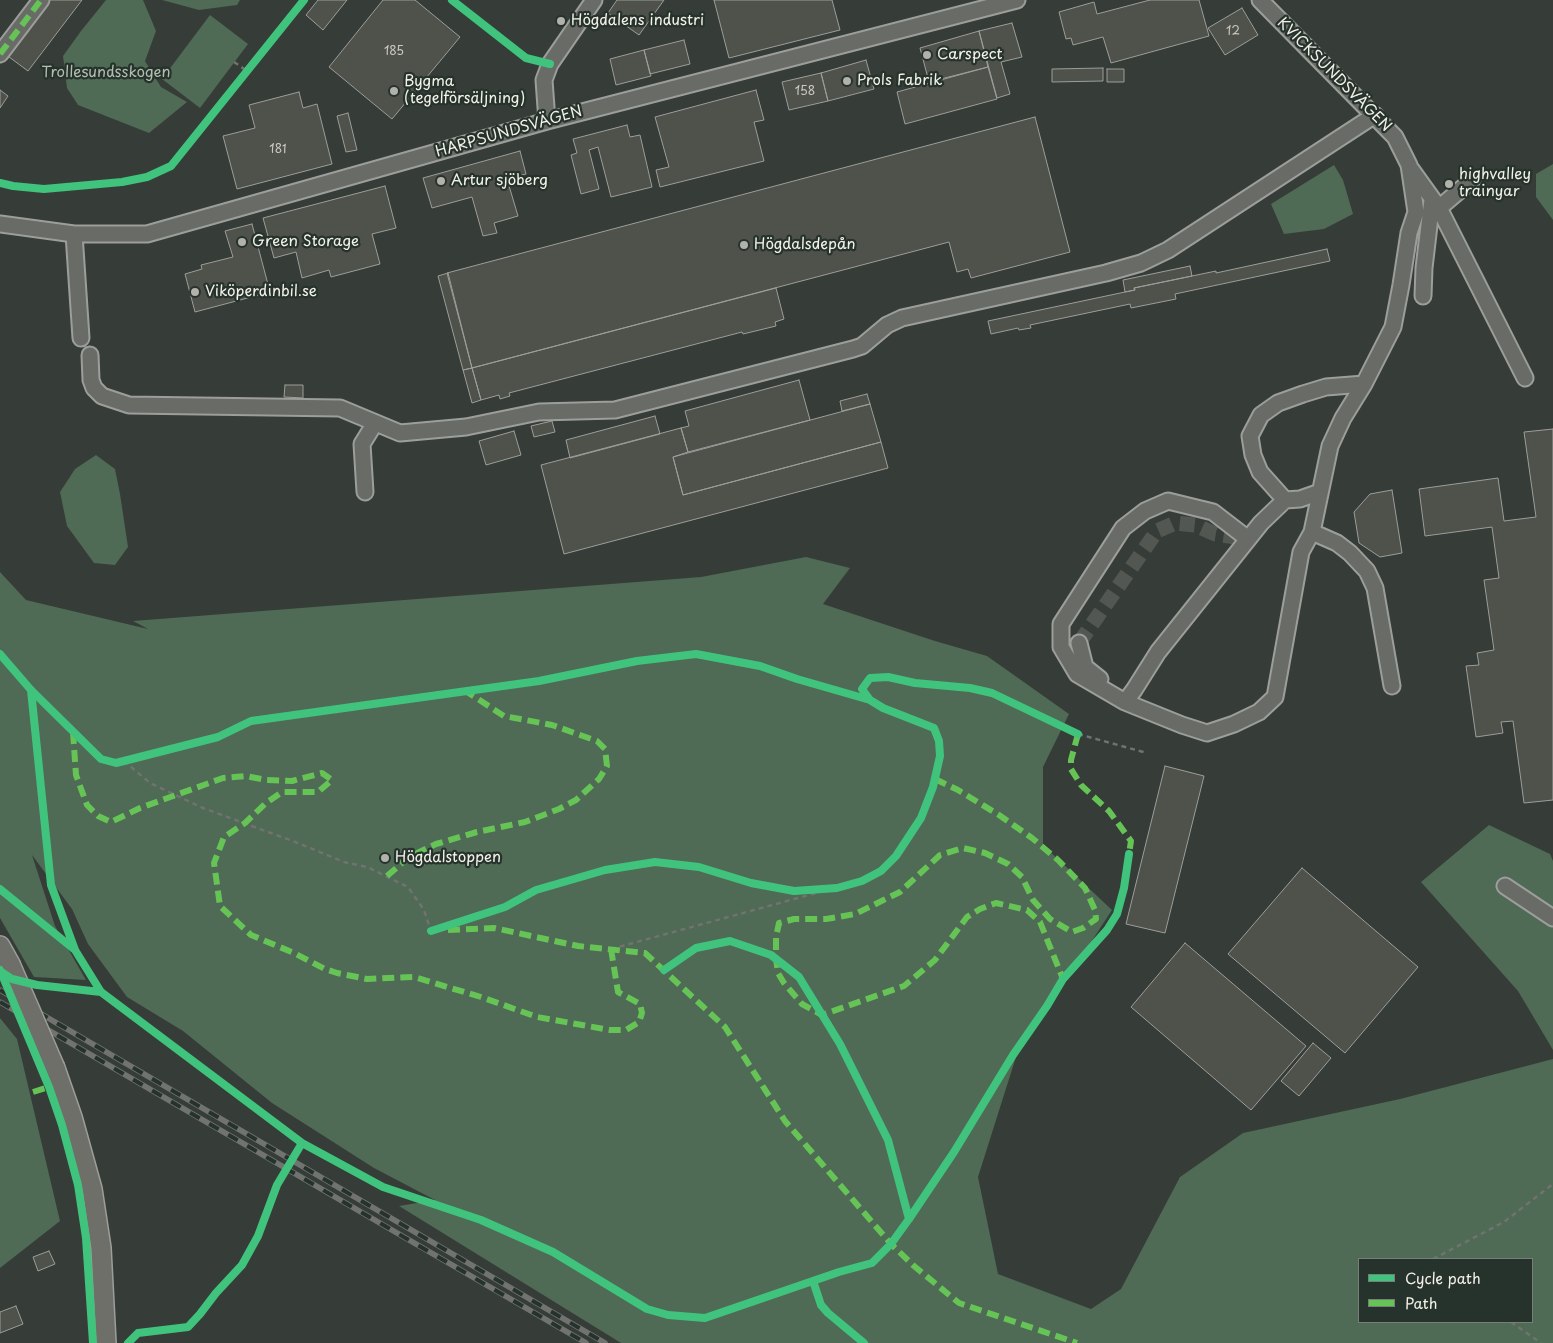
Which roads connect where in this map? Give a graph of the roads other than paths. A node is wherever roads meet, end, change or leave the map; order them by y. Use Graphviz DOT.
graph roads {
  1 [pos="41,0"];
  2 [pos="594,0"];
  3 [pos="1016,0"];
  4 [pos="1260,0"];
  5 [pos="0,54"];
  6 [pos="1375,115"];
  7 [pos="547,121"];
  8 [pos="1409,165"];
  9 [pos="1472,180"];
  10 [pos="1436,204"];
  11 [pos="0,224"];
  12 [pos="74,234"];
  13 [pos="1423,296"];
  14 [pos="81,338"];
  15 [pos="90,355"];
  16 [pos="1525,378"];
  17 [pos="1364,384"];
  18 [pos="375,423"];
  19 [pos="366,492"];
  20 [pos="1320,492"];
  21 [pos="1285,500"];
  22 [pos="1312,532"];
  23 [pos="1248,539"];
  24 [pos="1079,643"];
  25 [pos="1392,686"];
  26 [pos="1125,702"];
  27 [pos="1505,886"];
  28 [pos="1553,918"];
  29 [pos="0,946"];
  30 [pos="106,1343"];
  1 -- 5 [label="street"];
  2 -- 7 [label="street"];
  3 -- 7 [label="street, HARPSUNDSVÄGEN"];
  4 -- 6 [label="street, KVICKSUNDSVÄGEN"];
  6 -- 8 [label="street, KVICKSUNDSVÄGEN"];
  6 -- 18 [label="street"];
  7 -- 12 [label="street, HARPSUNDSVÄGEN"];
  8 -- 10 [label="street"];
  8 -- 17 [label="street, KVICKSUNDSVÄGEN"];
  9 -- 10 [label="street"];
  10 -- 13 [label="street"];
  10 -- 16 [label="street"];
  11 -- 12 [label="street, HARPSUNDSVÄGEN"];
  12 -- 14 [label="street"];
  15 -- 18 [label="street"];
  17 -- 20 [label="street, KVICKSUNDSVÄGEN"];
  17 -- 21 [label="street"];
  18 -- 19 [label="street"];
  20 -- 21 [label="street"];
  20 -- 22 [label="street, KVICKSUNDSVÄGEN"];
  21 -- 23 [label="street"];
  22 -- 25 [label="street"];
  22 -- 26 [label="street, KVICKSUNDSVÄGEN"];
  23 -- 26 [label="street"];
  23 -- 26 [label="street"];
  24 -- 26 [label="street"];
  27 -- 28 [label="street"];
  29 -- 30 [label="main road, bridge"];
}
